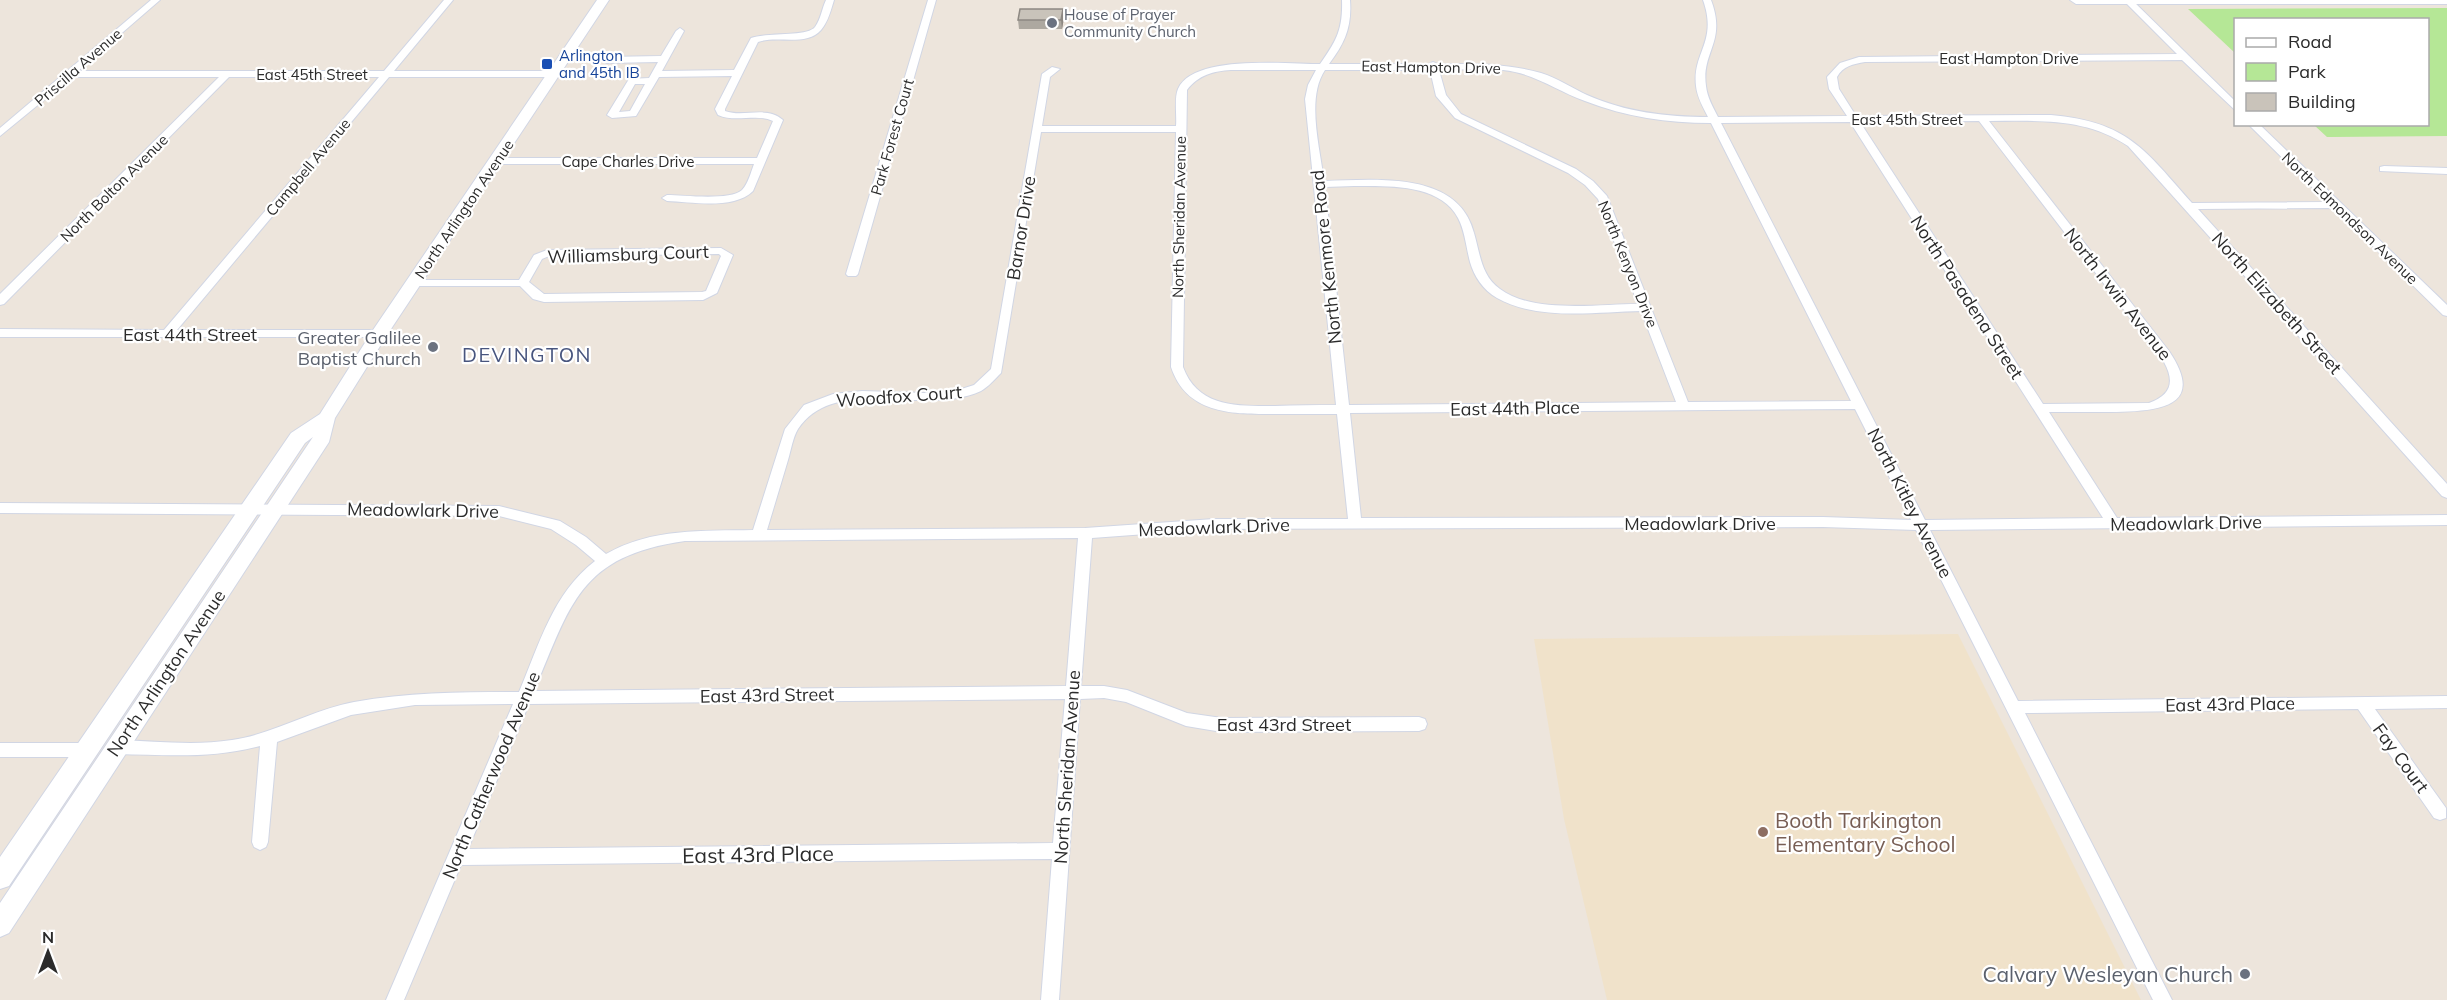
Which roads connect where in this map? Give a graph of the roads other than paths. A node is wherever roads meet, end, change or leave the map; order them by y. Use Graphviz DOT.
graph roads {
  1 [pos="156,0"];
  2 [pos="449,0"];
  3 [pos="603,0"];
  4 [pos="830,0"];
  5 [pos="932,0"];
  6 [pos="1346,0"];
  7 [pos="1707,0"];
  8 [pos="2076,0"];
  9 [pos="2127,0"];
  10 [pos="2244,0"];
  11 [pos="2375,0"];
  12 [pos="2447,0"];
  13 [pos="680,31"];
  14 [pos="2183,57"];
  15 [pos="664,59"];
  16 [pos="606,60"];
  17 [pos="1433,65"];
  18 [pos="1324,66"];
  19 [pos="1838,68"];
  20 [pos="1055,69"];
  21 [pos="1210,70"];
  22 [pos="737,73"];
  23 [pos="70,74"];
  24 [pos="228,74"];
  25 [pos="386,74"];
  26 [pos="554,74"];
  27 [pos="2234,107"];
  28 [pos="1981,118"];
  29 [pos="1853,119"];
  30 [pos="1714,120"];
  31 [pos="2098,126"];
  32 [pos="2255,126"];
  33 [pos="1037,129"];
  34 [pos="1180,129"];
  35 [pos="0,134"];
  36 [pos="495,161"];
  37 [pos="761,161"];
  38 [pos="2384,169"];
  39 [pos="2447,171"];
  40 [pos="1318,184"];
  41 [pos="667,198"];
  42 [pos="2336,205"];
  43 [pos="2190,206"];
  44 [pos="852,274"];
  45 [pos="523,283"];
  46 [pos="414,284"];
  47 [pos="0,301"];
  48 [pos="1646,307"];
  49 [pos="2447,312"];
  50 [pos="0,333"];
  51 [pos="168,333"];
  52 [pos="380,334"];
  53 [pos="1180,378"];
  54 [pos="982,385"];
  55 [pos="1860,405"];
  56 [pos="1684,406"];
  57 [pos="2039,408"];
  58 [pos="1343,410"];
  59 [pos="326,418"];
  60 [pos="2447,493"];
  61 [pos="0,508"];
  62 [pos="251,508"];
  63 [pos="275,508"];
  64 [pos="2447,520"];
  65 [pos="1355,524"];
  66 [pos="2114,524"];
  67 [pos="1921,525"];
  68 [pos="1085,533"];
  69 [pos="758,536"];
  70 [pos="604,561"];
  71 [pos="1073,692"];
  72 [pos="523,698"];
  73 [pos="2361,702"];
  74 [pos="2447,702"];
  75 [pos="2014,707"];
  76 [pos="1419,724"];
  77 [pos="269,738"];
  78 [pos="117,747"];
  79 [pos="0,750"];
  80 [pos="86,750"];
  81 [pos="2440,813"];
  82 [pos="260,842"];
  83 [pos="1060,851"];
  84 [pos="456,856"];
  85 [pos="0,878"];
  86 [pos="0,925"];
  87 [pos="395,1000"];
  88 [pos="1050,1000"];
  89 [pos="2163,1000"];
  1 -- 23 [label="street, Priscilla Avenue"];
  2 -- 25 [label="street, Campbell Avenue"];
  3 -- 26 [label="main road, North Arlington Avenue"];
  4 -- 22 [label="street"];
  5 -- 44 [label="street, Park Forest Court"];
  6 -- 18 [label="street, North Kenmore Road"];
  7 -- 30 [label="street, North Kitley Avenue"];
  8 -- 9 [label="main road"];
  9 -- 10 [label="main road"];
  9 -- 14 [label="street"];
  10 -- 11 [label="main road"];
  11 -- 12 [label="main road"];
  13 -- 15 [label="street"];
  14 -- 19 [label="street, East Hampton Drive"];
  14 -- 27 [label="street"];
  15 -- 16 [label="street"];
  15 -- 22 [label="street"];
  17 -- 18 [label="street, East Hampton Drive"];
  17 -- 30 [label="street, East Hampton Drive"];
  17 -- 48 [label="street, North Kenyon Drive"];
  18 -- 21 [label="street, East Hampton Drive"];
  18 -- 40 [label="street, North Kenmore Road"];
  19 -- 29 [label="street, North Pasadena Street"];
  20 -- 33 [label="street, Barnor Drive"];
  21 -- 34 [label="street, North Sheridan Avenue"];
  22 -- 37 [label="street"];
  23 -- 24 [label="street, East 45th Street"];
  23 -- 35 [label="street, Priscilla Avenue"];
  24 -- 25 [label="street, East 45th Street"];
  24 -- 47 [label="street, North Bolton Avenue"];
  25 -- 26 [label="street, East 45th Street"];
  25 -- 51 [label="street, Campbell Avenue"];
  26 -- 36 [label="main road, North Arlington Avenue"];
  28 -- 29 [label="street, East 45th Street"];
  28 -- 31 [label="street, East 45th Street"];
  28 -- 57 [label="street, North Irwin Avenue"];
  29 -- 30 [label="street, East 45th Street"];
  29 -- 57 [label="street, North Pasadena Street"];
  30 -- 55 [label="street, North Kitley Avenue"];
  31 -- 43 [label="street, North Elizabeth Street"];
  32 -- 42 [label="street, North Edmondson Avenue"];
  33 -- 34 [label="street"];
  33 -- 54 [label="street, Barnor Drive"];
  34 -- 53 [label="street, North Sheridan Avenue"];
  36 -- 37 [label="street, Cape Charles Drive"];
  36 -- 46 [label="main road, North Arlington Avenue"];
  37 -- 41 [label="street"];
  38 -- 39 [label="street"];
  40 -- 48 [label="street"];
  40 -- 58 [label="street, North Kenmore Road"];
  42 -- 43 [label="street"];
  42 -- 49 [label="street, North Edmondson Avenue"];
  43 -- 60 [label="street, North Elizabeth Street"];
  45 -- 45 [label="street, Williamsburg Court"];
  45 -- 46 [label="street"];
  46 -- 52 [label="main road, North Arlington Avenue"];
  48 -- 56 [label="street, North Kenyon Drive"];
  50 -- 51 [label="street, East 44th Street"];
  51 -- 52 [label="street, East 44th Street"];
  52 -- 59 [label="main road, North Arlington Avenue"];
  53 -- 58 [label="street, East 44th Place"];
  54 -- 69 [label="street, Woodfox Court"];
  55 -- 56 [label="street, East 44th Place"];
  55 -- 67 [label="street, North Kitley Avenue"];
  56 -- 58 [label="street, East 44th Place"];
  57 -- 66 [label="street, North Pasadena Street"];
  58 -- 65 [label="street, North Kenmore Road"];
  59 -- 62 [label="main road, North Arlington Avenue"];
  59 -- 63 [label="main road, North Arlington Avenue"];
  61 -- 62 [label="street, Meadowlark Drive"];
  62 -- 63 [label="street, Meadowlark Drive"];
  62 -- 80 [label="main road, North Arlington Avenue"];
  63 -- 70 [label="street, Meadowlark Drive"];
  63 -- 78 [label="main road, North Arlington Avenue"];
  64 -- 66 [label="street, Meadowlark Drive"];
  65 -- 67 [label="street, Meadowlark Drive"];
  65 -- 68 [label="street, Meadowlark Drive"];
  66 -- 67 [label="street, Meadowlark Drive"];
  67 -- 75 [label="street, North Kitley Avenue"];
  68 -- 69 [label="street, Meadowlark Drive"];
  68 -- 71 [label="street, North Sheridan Avenue"];
  69 -- 70 [label="street, Meadowlark Drive"];
  70 -- 72 [label="street, North Catherwood Avenue"];
  71 -- 72 [label="street, East 43rd Street"];
  71 -- 76 [label="street, East 43rd Street"];
  71 -- 83 [label="street, North Sheridan Avenue"];
  72 -- 77 [label="street, East 43rd Street"];
  72 -- 84 [label="street, North Catherwood Avenue"];
  73 -- 74 [label="street, East 43rd Place"];
  73 -- 75 [label="street, East 43rd Place"];
  73 -- 81 [label="street, Fay Court"];
  75 -- 89 [label="street, North Kitley Avenue"];
  77 -- 78 [label="street, East 43rd Street"];
  77 -- 82 [label="street"];
  78 -- 86 [label="main road, North Arlington Avenue"];
  79 -- 80 [label="street"];
  80 -- 85 [label="main road, North Arlington Avenue"];
  83 -- 84 [label="street, East 43rd Place"];
  83 -- 88 [label="street, North Sheridan Avenue"];
  84 -- 87 [label="street, North Catherwood Avenue"];
}
